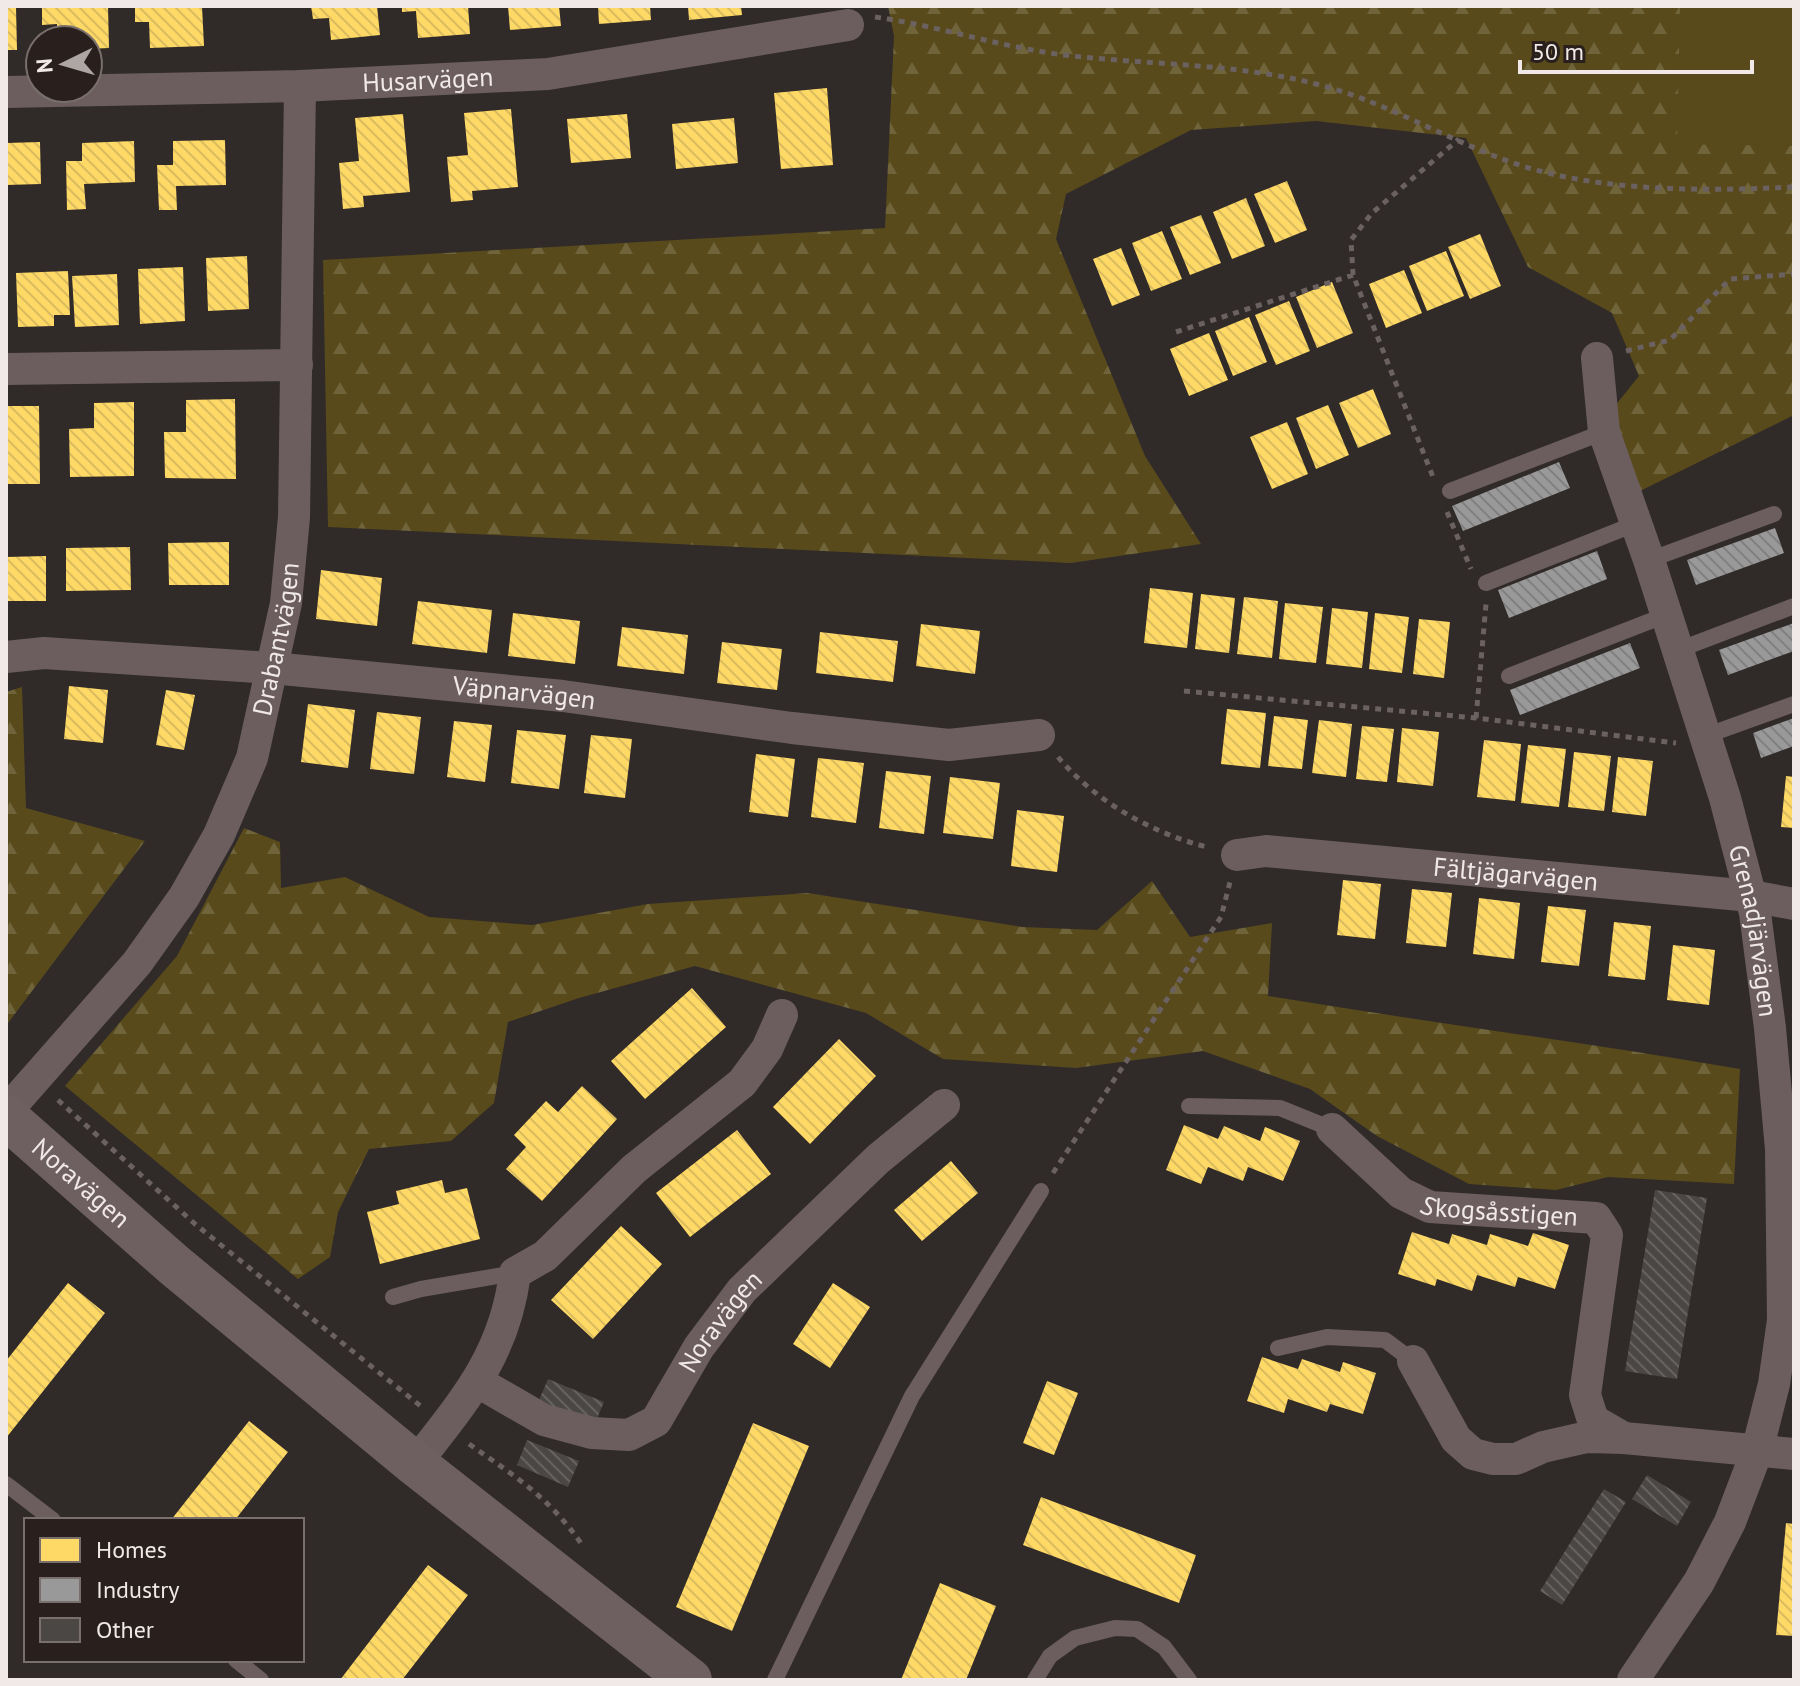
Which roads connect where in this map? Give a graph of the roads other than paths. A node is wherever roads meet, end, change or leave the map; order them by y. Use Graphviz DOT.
graph roads {
  1 [pos="848,25"];
  2 [pos="300,86"];
  3 [pos="6,92"];
  4 [pos="1597,358"];
  5 [pos="297,365"];
  6 [pos="6,369"];
  7 [pos="1604,432"];
  8 [pos="1450,491"];
  9 [pos="1774,514"];
  10 [pos="1635,524"];
  11 [pos="1649,560"];
  12 [pos="1480,584"];
  13 [pos="1794,606"];
  14 [pos="1666,615"];
  15 [pos="1678,650"];
  16 [pos="6,657"];
  17 [pos="272,668"];
  18 [pos="1509,676"];
  19 [pos="1794,704"];
  20 [pos="1039,735"];
  21 [pos="1707,741"];
  22 [pos="1237,855"];
  23 [pos="1751,896"];
  24 [pos="1794,904"];
  25 [pos="782,1015"];
  26 [pos="944,1105"];
  27 [pos="1189,1106"];
  28 [pos="6,1114"];
  29 [pos="1332,1129"];
  30 [pos="1041,1191"];
  31 [pos="515,1273"];
  32 [pos="393,1297"];
  33 [pos="1278,1348"];
  34 [pos="1413,1361"];
  35 [pos="478,1382"];
  36 [pos="1624,1438"];
  37 [pos="1757,1451"];
  38 [pos="1794,1454"];
  39 [pos="415,1464"];
  40 [pos="6,1484"];
  41 [pos="50,1518"];
  42 [pos="238,1662"];
  43 [pos="261,1680"];
  44 [pos="690,1680"];
  45 [pos="775,1680"];
  46 [pos="1035,1680"];
  47 [pos="1189,1680"];
  48 [pos="1633,1680"];
  1 -- 2 [label="street, Husarvägen"];
  2 -- 3 [label="street, Husarvägen"];
  2 -- 5 [label="street, Drabantvägen"];
  4 -- 7 [label="street, Grenadjärvägen"];
  5 -- 6 [label="street"];
  5 -- 17 [label="street, Drabantvägen"];
  7 -- 8 [label="lane"];
  7 -- 10 [label="street, Grenadjärvägen"];
  9 -- 11 [label="lane"];
  10 -- 11 [label="street, Grenadjärvägen"];
  10 -- 12 [label="lane"];
  11 -- 14 [label="street, Grenadjärvägen"];
  13 -- 15 [label="lane"];
  14 -- 15 [label="street, Grenadjärvägen"];
  14 -- 18 [label="lane"];
  15 -- 21 [label="street, Grenadjärvägen"];
  16 -- 17 [label="street, Väpnarvägen"];
  17 -- 20 [label="street, Väpnarvägen"];
  17 -- 28 [label="street, Drabantvägen"];
  19 -- 21 [label="lane"];
  21 -- 23 [label="street, Grenadjärvägen"];
  22 -- 23 [label="street, Fältjägarvägen"];
  23 -- 24 [label="street, Fältjägarvägen"];
  23 -- 37 [label="street, Grenadjärvägen"];
  25 -- 31 [label="street"];
  26 -- 35 [label="street, Noravägen"];
  27 -- 29 [label="lane"];
  28 -- 39 [label="street, Noravägen"];
  29 -- 36 [label="street, Skogsåsstigen"];
  30 -- 45 [label="lane"];
  31 -- 32 [label="lane"];
  31 -- 35 [label="street"];
  33 -- 34 [label="lane"];
  34 -- 36 [label="street, Skogsåsstigen"];
  35 -- 39 [label="street"];
  36 -- 37 [label="street, Skogsåsstigen"];
  37 -- 38 [label="street, Skogsåsstigen"];
  37 -- 48 [label="street, Grenadjärvägen"];
  39 -- 44 [label="street, Noravägen"];
  40 -- 41 [label="lane"];
  42 -- 43 [label="lane"];
  46 -- 47 [label="lane"];
}
